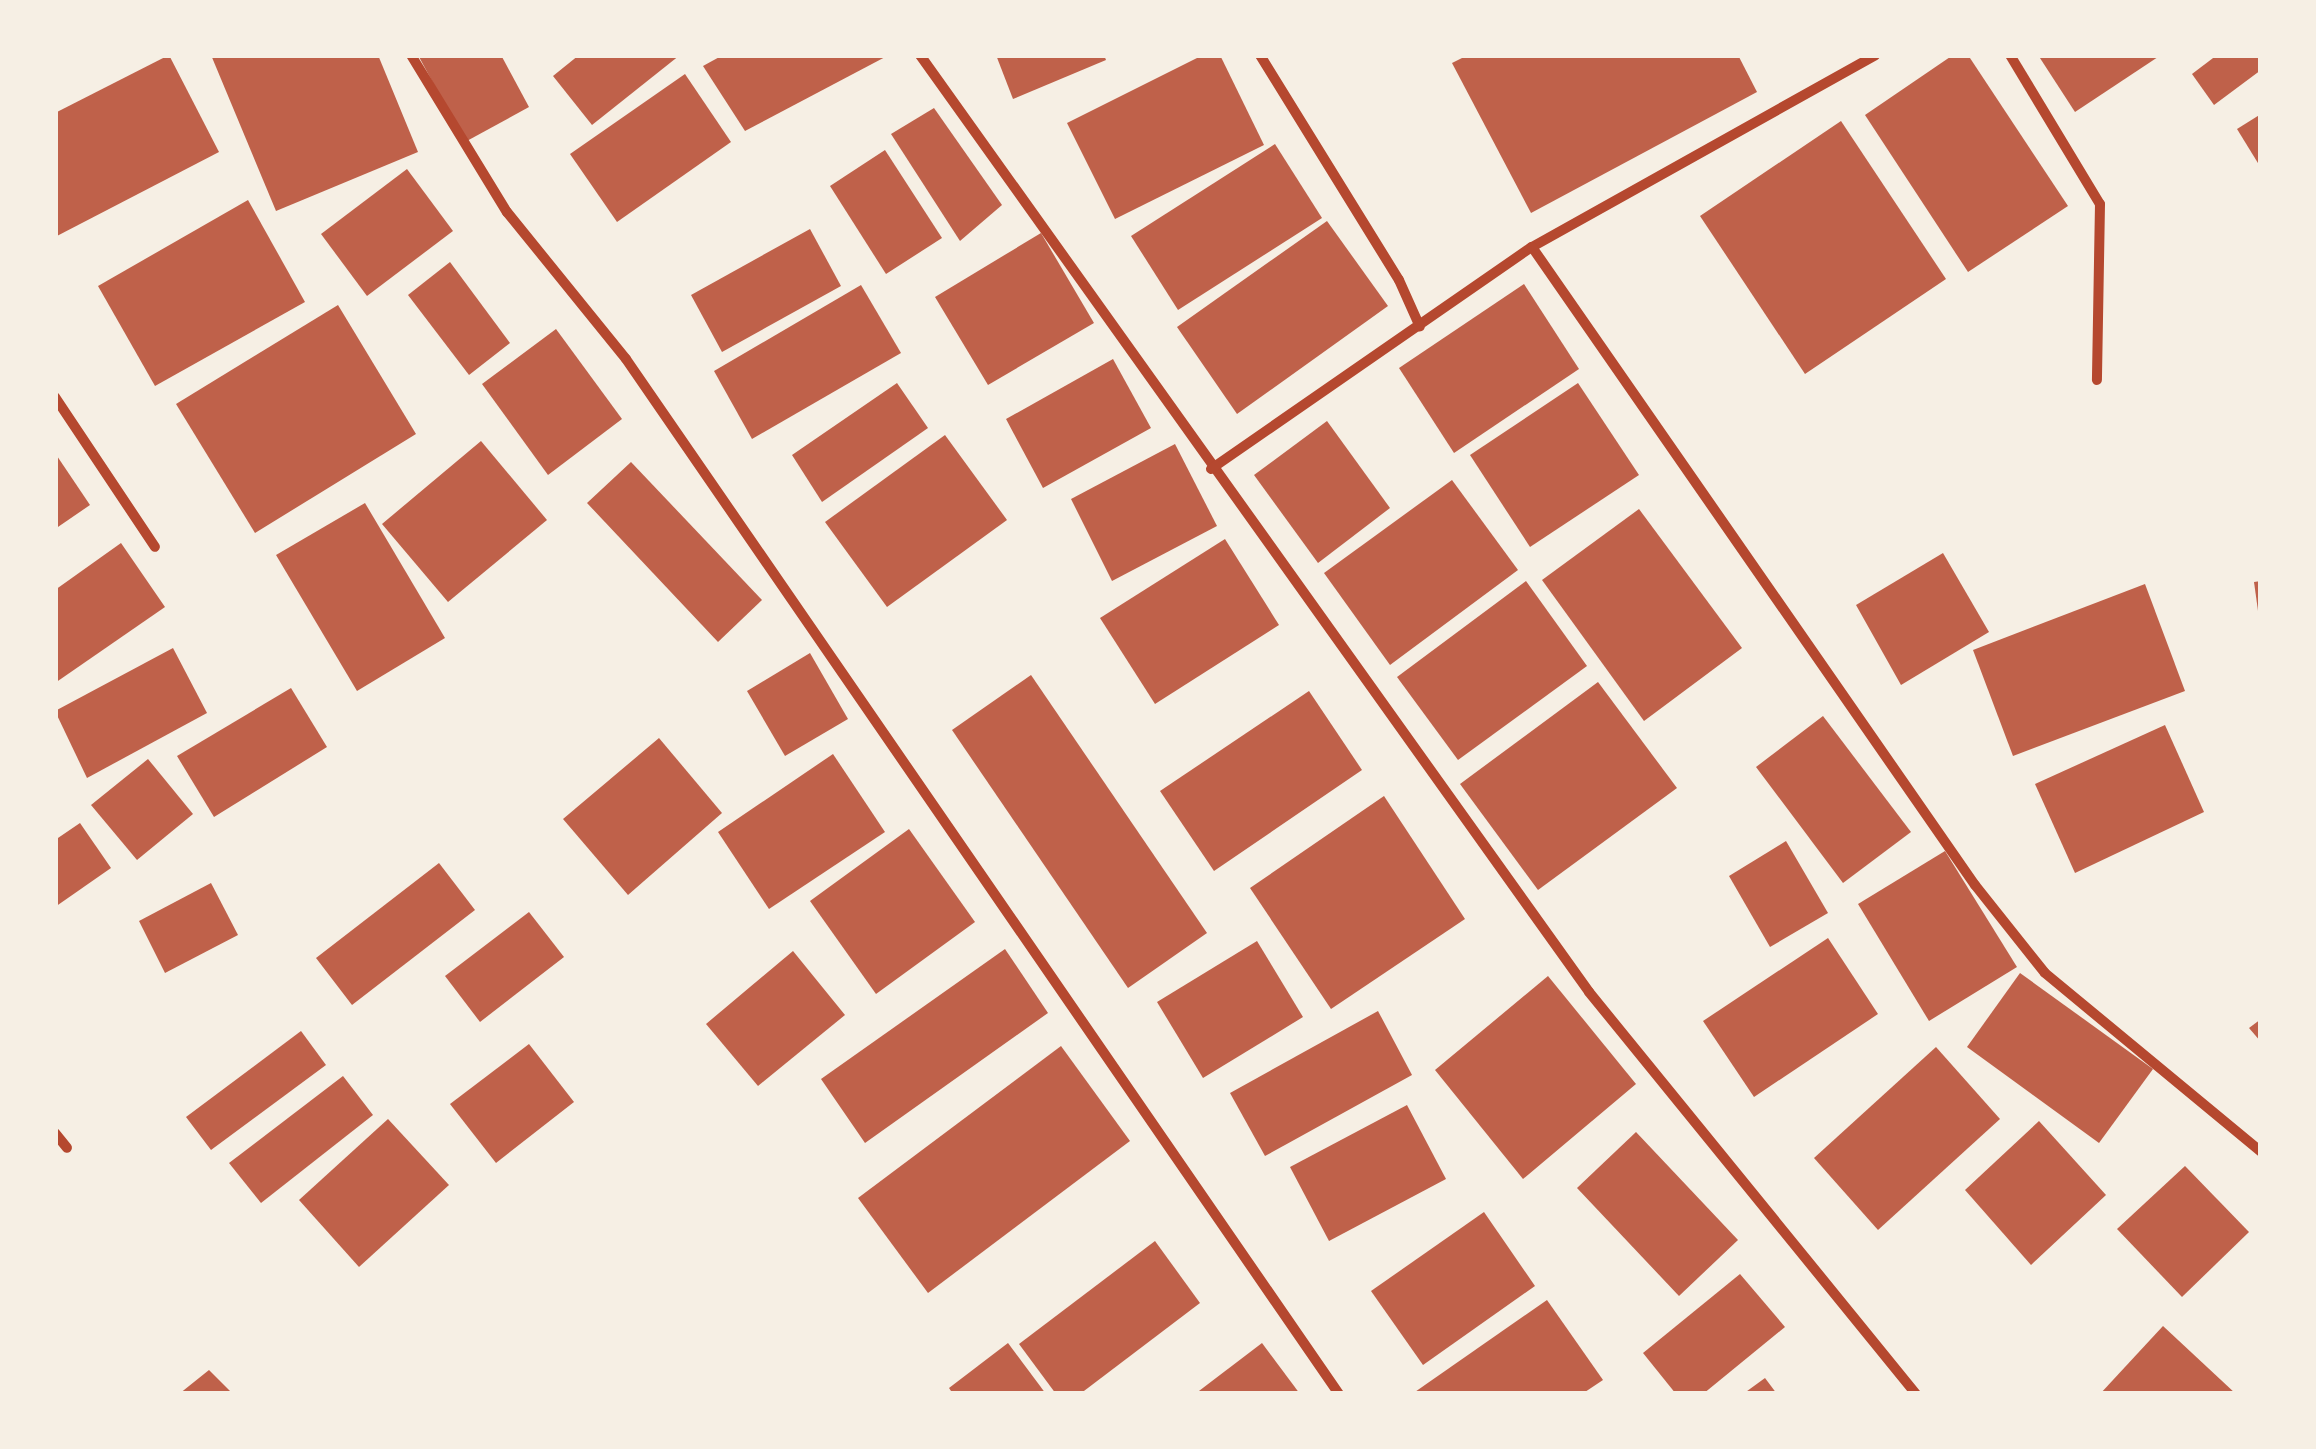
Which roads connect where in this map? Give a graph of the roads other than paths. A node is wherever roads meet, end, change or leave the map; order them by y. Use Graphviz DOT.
graph roads {
  1 [pos="411,55"];
  2 [pos="920,55"];
  3 [pos="1260,55"];
  4 [pos="1875,55"];
  5 [pos="2010,55"];
  6 [pos="1532,247"];
  7 [pos="1420,327"];
  8 [pos="2097,380"];
  9 [pos="55,397"];
  10 [pos="1210,470"];
  11 [pos="154,546"];
  12 [pos="55,1133"];
  13 [pos="67,1148"];
  14 [pos="2261,1152"];
  15 [pos="1339,1394"];
  16 [pos="1916,1394"];
  1 -- 15 [label="street"];
  2 -- 10 [label="street"];
  3 -- 7 [label="street"];
  4 -- 6 [label="street"];
  5 -- 8 [label="street"];
  6 -- 7 [label="street"];
  6 -- 14 [label="street"];
  7 -- 10 [label="street"];
  9 -- 11 [label="street"];
  10 -- 16 [label="street"];
  12 -- 13 [label="street"];
}
